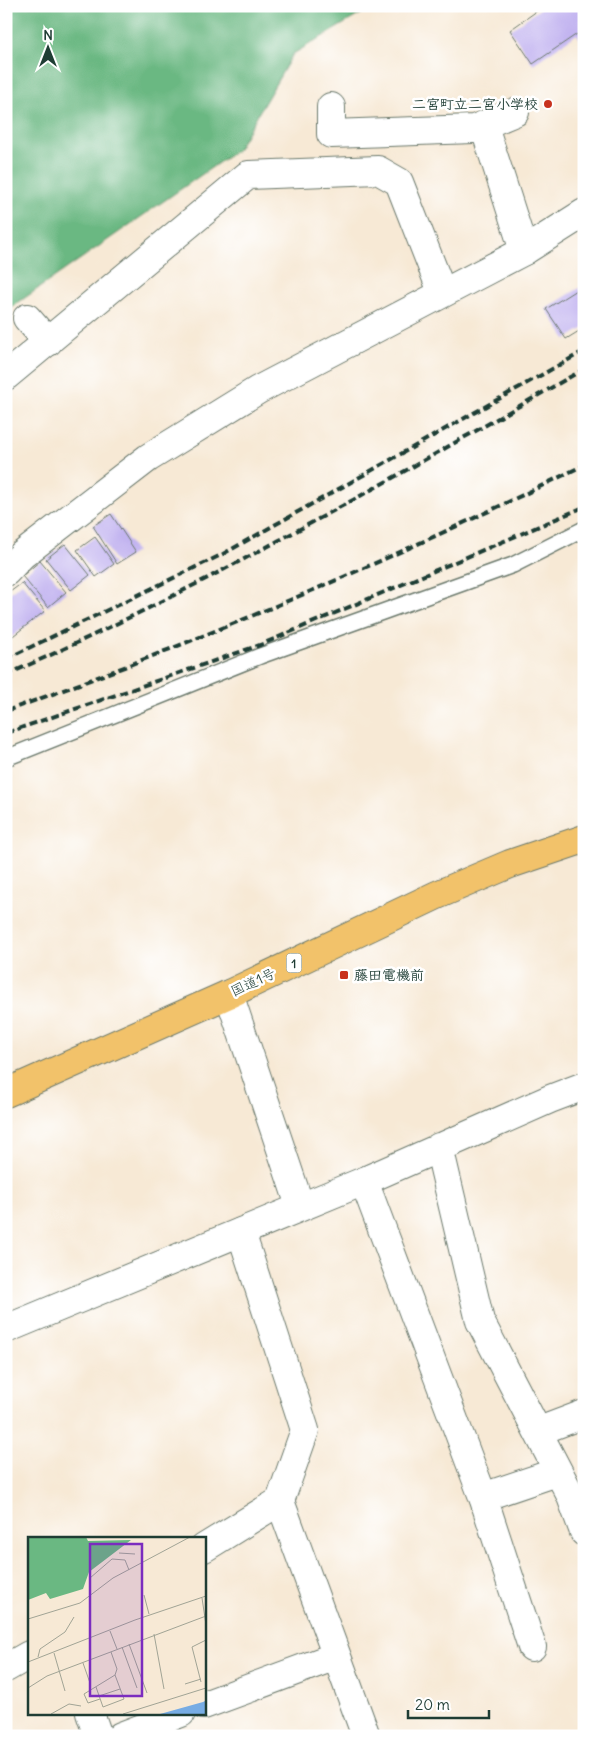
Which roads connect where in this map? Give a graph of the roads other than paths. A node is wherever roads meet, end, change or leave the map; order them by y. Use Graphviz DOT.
graph roads {
  1 [pos="331,107"];
  2 [pos="515,112"];
  3 [pos="484,126"];
  4 [pos="584,213"];
  5 [pos="524,251"];
  6 [pos="442,292"];
  7 [pos="27,318"];
  8 [pos="48,342"];
  9 [pos="6,376"];
  10 [pos="584,529"];
  11 [pos="6,572"];
  12 [pos="6,758"];
  13 [pos="584,839"];
  14 [pos="229,994"];
  15 [pos="584,1086"];
  16 [pos="6,1093"];
  17 [pos="439,1147"];
  18 [pos="364,1180"];
  19 [pos="300,1206"];
  20 [pos="242,1232"];
  21 [pos="6,1329"];
  22 [pos="584,1414"];
  23 [pos="539,1431"];
  24 [pos="558,1472"];
  25 [pos="483,1497"];
  26 [pos="280,1501"];
  27 [pos="584,1532"];
  28 [pos="205,1547"];
  29 [pos="532,1647"];
  30 [pos="28,1656"];
  31 [pos="336,1656"];
  32 [pos="6,1668"];
  33 [pos="205,1705"];
  34 [pos="90,1714"];
  35 [pos="178,1714"];
  36 [pos="98,1736"];
  37 [pos="120,1736"];
  38 [pos="366,1736"];
  1 -- 3 [label="street"];
  2 -- 3 [label="street"];
  3 -- 5 [label="street"];
  4 -- 5 [label="street"];
  5 -- 6 [label="street"];
  6 -- 8 [label="street"];
  6 -- 11 [label="street"];
  7 -- 8 [label="street"];
  8 -- 9 [label="street"];
  10 -- 12 [label="lane"];
  13 -- 14 [label="highway, 国道1号 / 1"];
  14 -- 16 [label="highway, 国道1号 / 1"];
  14 -- 19 [label="street"];
  15 -- 17 [label="street"];
  17 -- 18 [label="street"];
  17 -- 23 [label="street"];
  18 -- 19 [label="street"];
  18 -- 25 [label="street"];
  19 -- 20 [label="street"];
  20 -- 21 [label="street"];
  20 -- 26 [label="street"];
  22 -- 23 [label="street"];
  23 -- 24 [label="street"];
  24 -- 25 [label="street"];
  24 -- 27 [label="street"];
  25 -- 29 [label="street"];
  26 -- 28 [label="street"];
  26 -- 31 [label="street"];
  30 -- 32 [label="street"];
  31 -- 33 [label="street"];
  31 -- 38 [label="street"];
  34 -- 36 [label="street"];
  35 -- 37 [label="street"];
}
